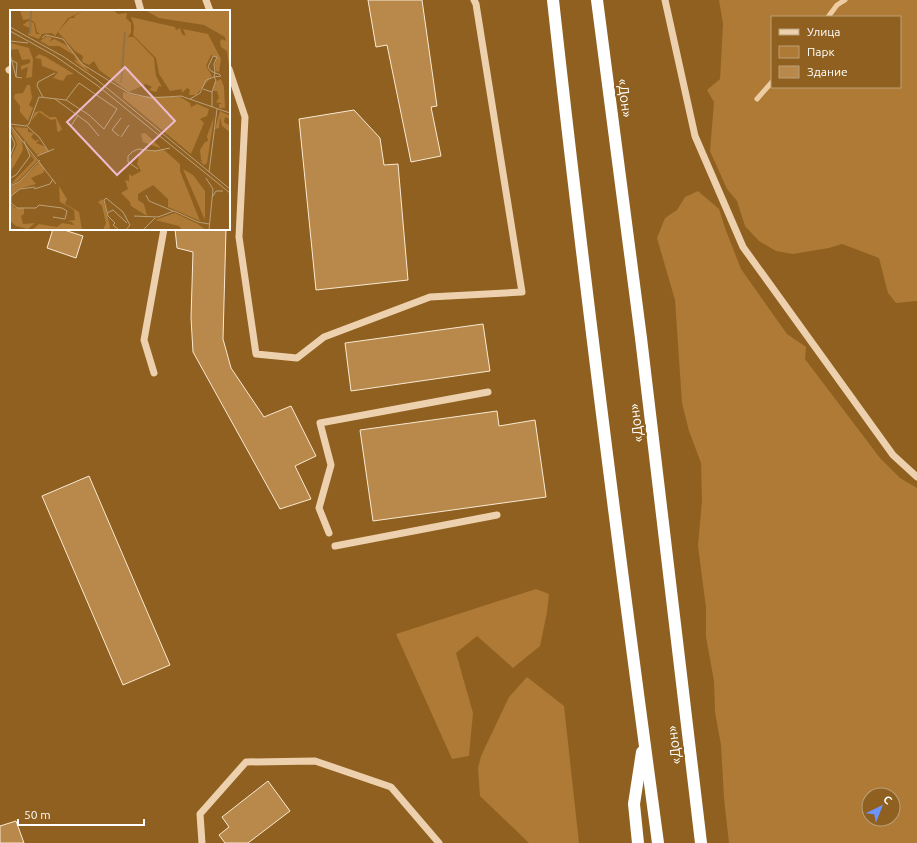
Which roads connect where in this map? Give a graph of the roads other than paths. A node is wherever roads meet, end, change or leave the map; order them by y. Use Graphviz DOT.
graph roads {
  1 [pos="138,0"];
  2 [pos="206,0"];
  3 [pos="474,0"];
  4 [pos="553,0"];
  5 [pos="597,0"];
  6 [pos="665,0"];
  7 [pos="141,10"];
  8 [pos="210,10"];
  9 [pos="230,72"];
  10 [pos="164,230"];
  11 [pos="154,373"];
  12 [pos="488,392"];
  13 [pos="917,477"];
  14 [pos="497,515"];
  15 [pos="329,533"];
  16 [pos="335,546"];
  17 [pos="644,739"];
  18 [pos="202,843"];
  19 [pos="439,843"];
  20 [pos="638,843"];
  21 [pos="658,843"];
  22 [pos="700,843"];
  1 -- 7 [label="street"];
  2 -- 8 [label="street"];
  3 -- 9 [label="street"];
  4 -- 17 [label="highway"];
  5 -- 22 [label="highway, «Дон»"];
  6 -- 13 [label="street"];
  10 -- 11 [label="street"];
  12 -- 15 [label="street"];
  14 -- 16 [label="street"];
  17 -- 20 [label="highway"];
  17 -- 21 [label="highway"];
  18 -- 19 [label="street"];
}
